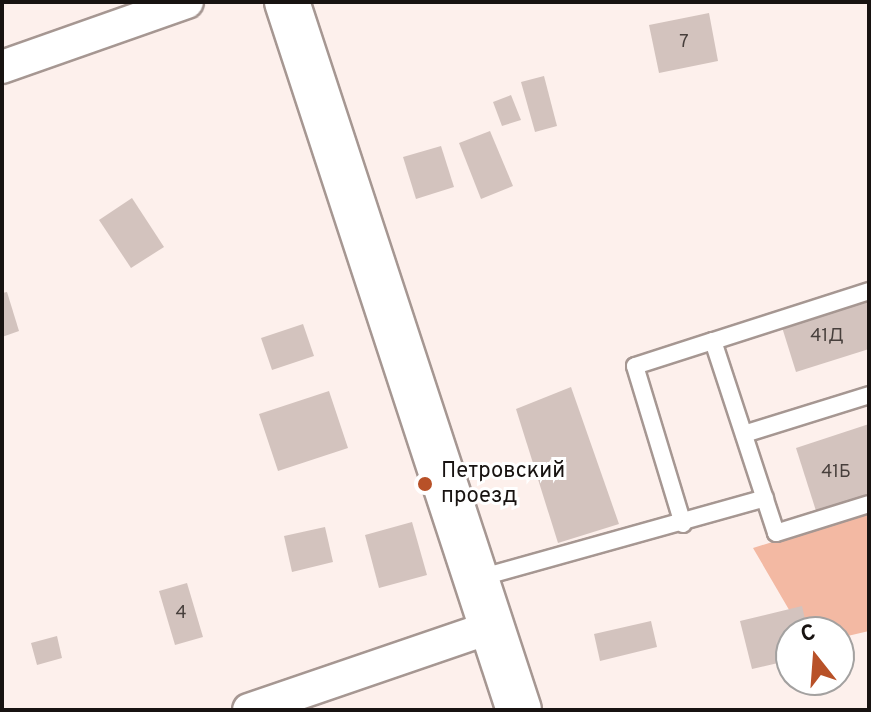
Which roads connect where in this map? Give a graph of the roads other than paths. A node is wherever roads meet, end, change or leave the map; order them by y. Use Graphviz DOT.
graph roads {
  1 [pos="187,2"];
  2 [pos="287,2"];
  3 [pos="2,67"];
  4 [pos="869,291"];
  5 [pos="713,341"];
  6 [pos="869,395"];
  7 [pos="744,434"];
  8 [pos="765,498"];
  9 [pos="869,504"];
  10 [pos="683,524"];
  11 [pos="474,579"];
  12 [pos="489,628"];
  13 [pos="249,710"];
  14 [pos="519,710"];
  1 -- 3 [label="street"];
  2 -- 11 [label="street"];
  4 -- 5 [label="lane"];
  5 -- 7 [label="lane"];
  5 -- 10 [label="lane"];
  6 -- 7 [label="lane"];
  7 -- 8 [label="lane"];
  8 -- 9 [label="lane"];
  8 -- 10 [label="lane"];
  10 -- 11 [label="lane"];
  11 -- 12 [label="street"];
  12 -- 13 [label="street"];
  12 -- 14 [label="street"];
}
